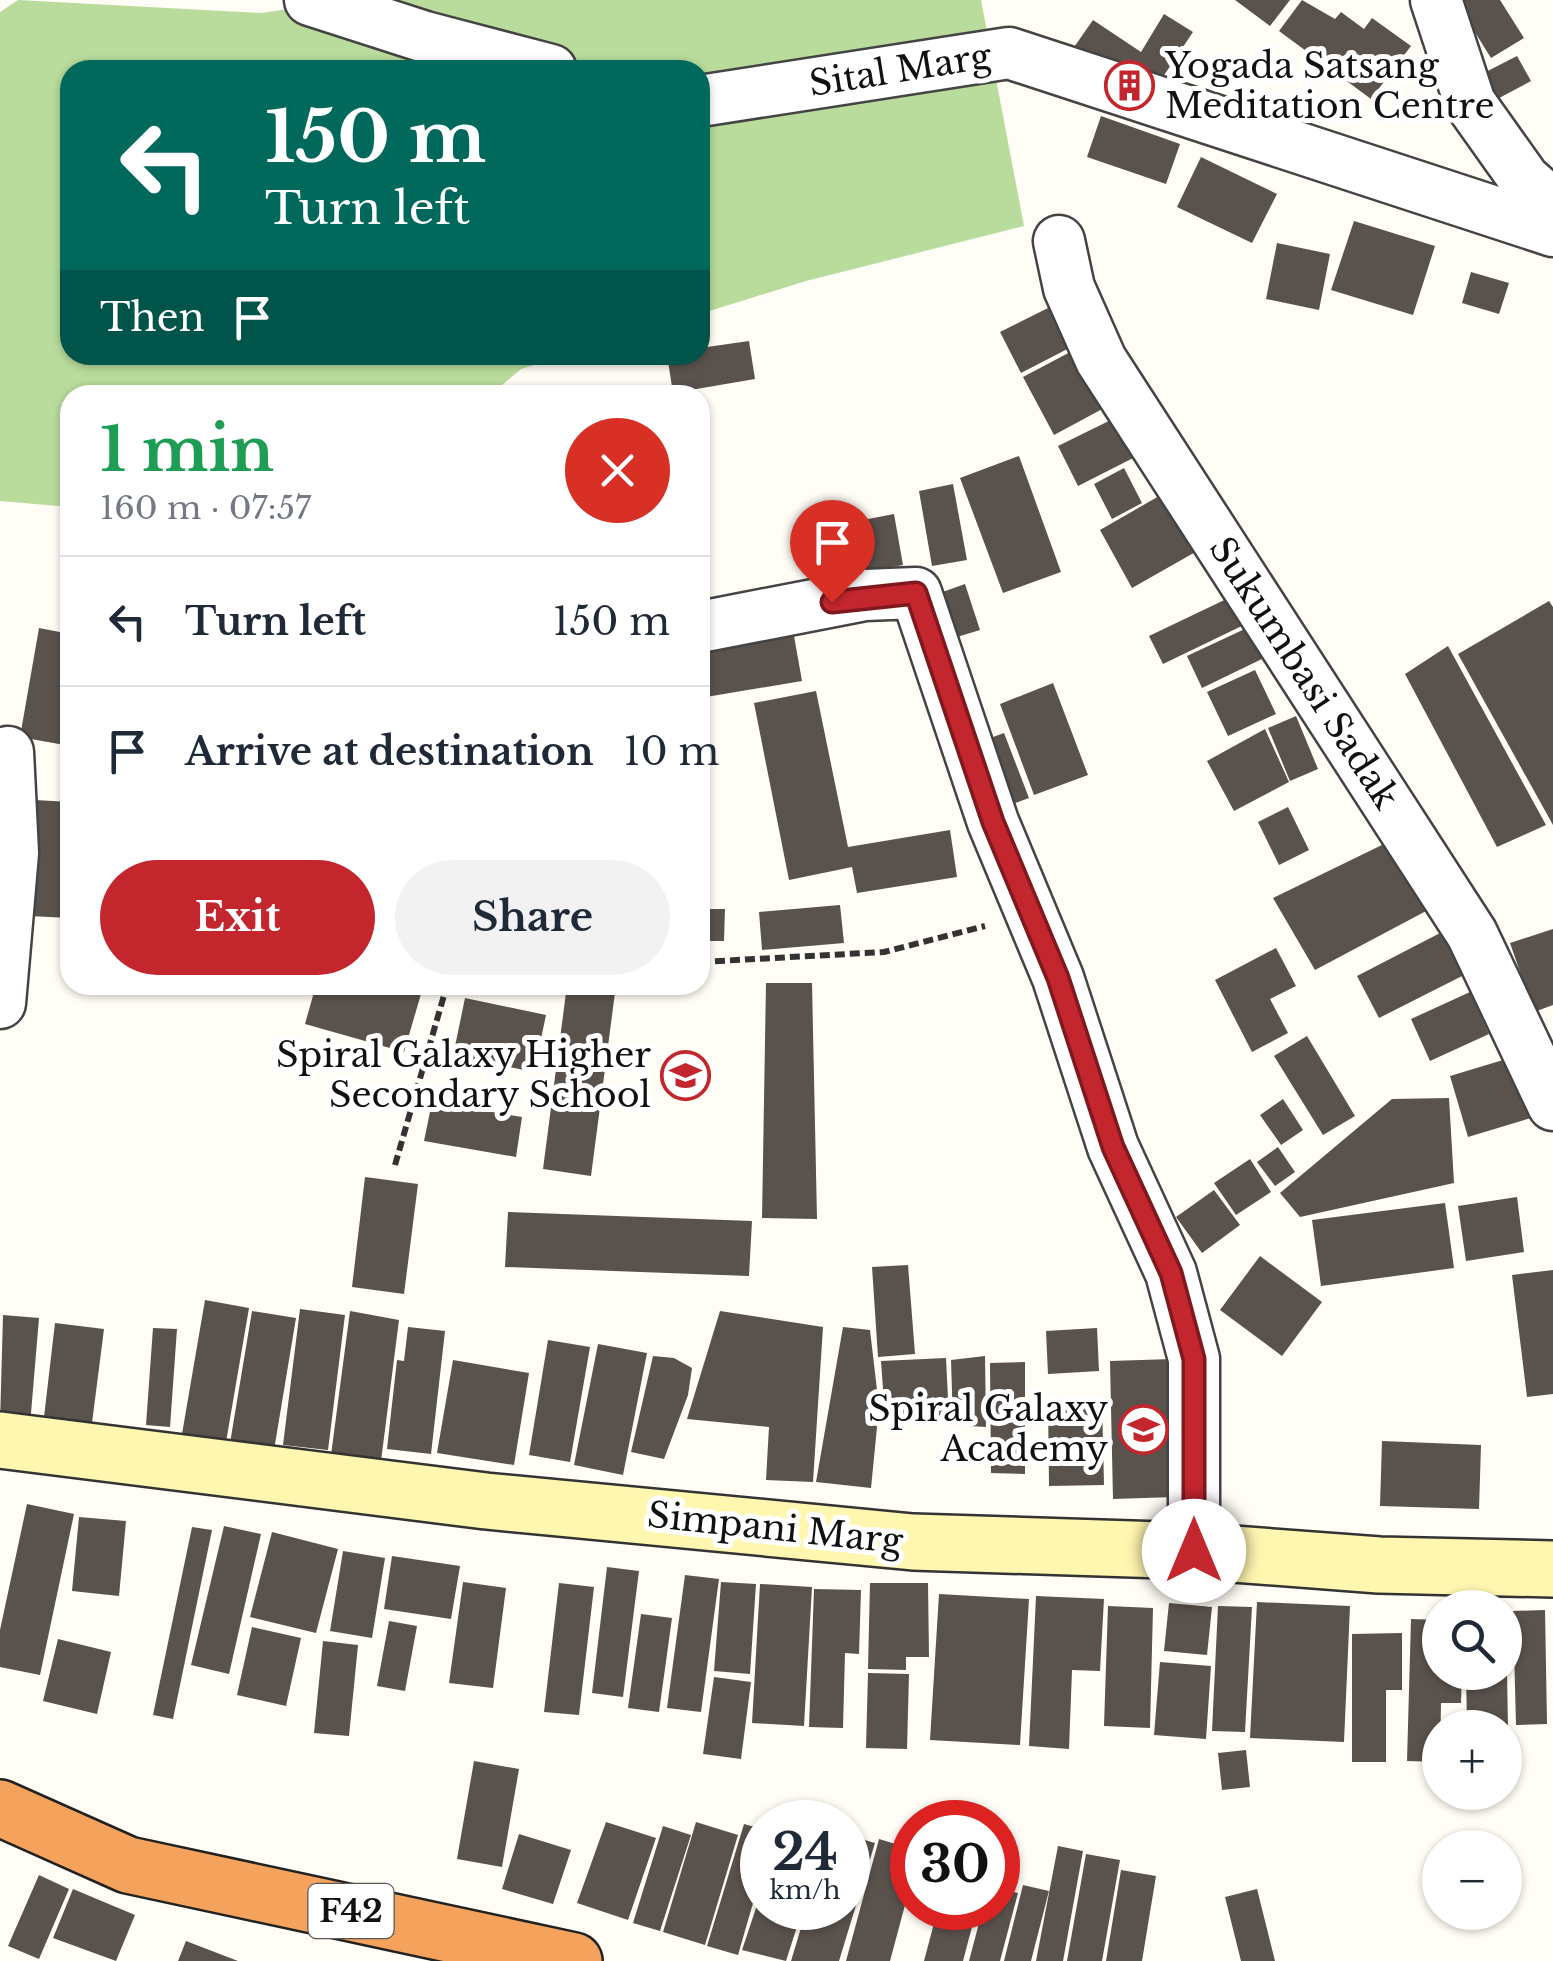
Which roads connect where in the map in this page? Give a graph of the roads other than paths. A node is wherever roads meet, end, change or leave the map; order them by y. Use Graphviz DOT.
graph roads {
  1 [pos="310,0"];
  2 [pos="1436,0"];
  3 [pos="512,60"];
  4 [pos="710,99"];
  5 [pos="1553,204"];
  6 [pos="1553,232"];
  7 [pos="1060,240"];
  8 [pos="710,625"];
  9 [pos="8,752"];
  10 [pos="0,1003"];
  11 [pos="1553,1105"];
  12 [pos="0,1440"];
  13 [pos="1194,1551"];
  14 [pos="1553,1566"];
  15 [pos="0,1808"];
  16 [pos="574,1961"];
  1 -- 3 [label="street"];
  2 -- 5 [label="street"];
  4 -- 6 [label="street, Sital Marg"];
  7 -- 11 [label="street, Sukumbasi Sadak"];
  8 -- 13 [label="street"];
  9 -- 10 [label="street"];
  12 -- 13 [label="main road, Simpani Marg"];
  13 -- 14 [label="main road, Simpani Marg"];
  15 -- 16 [label="highway, F42"];
}
